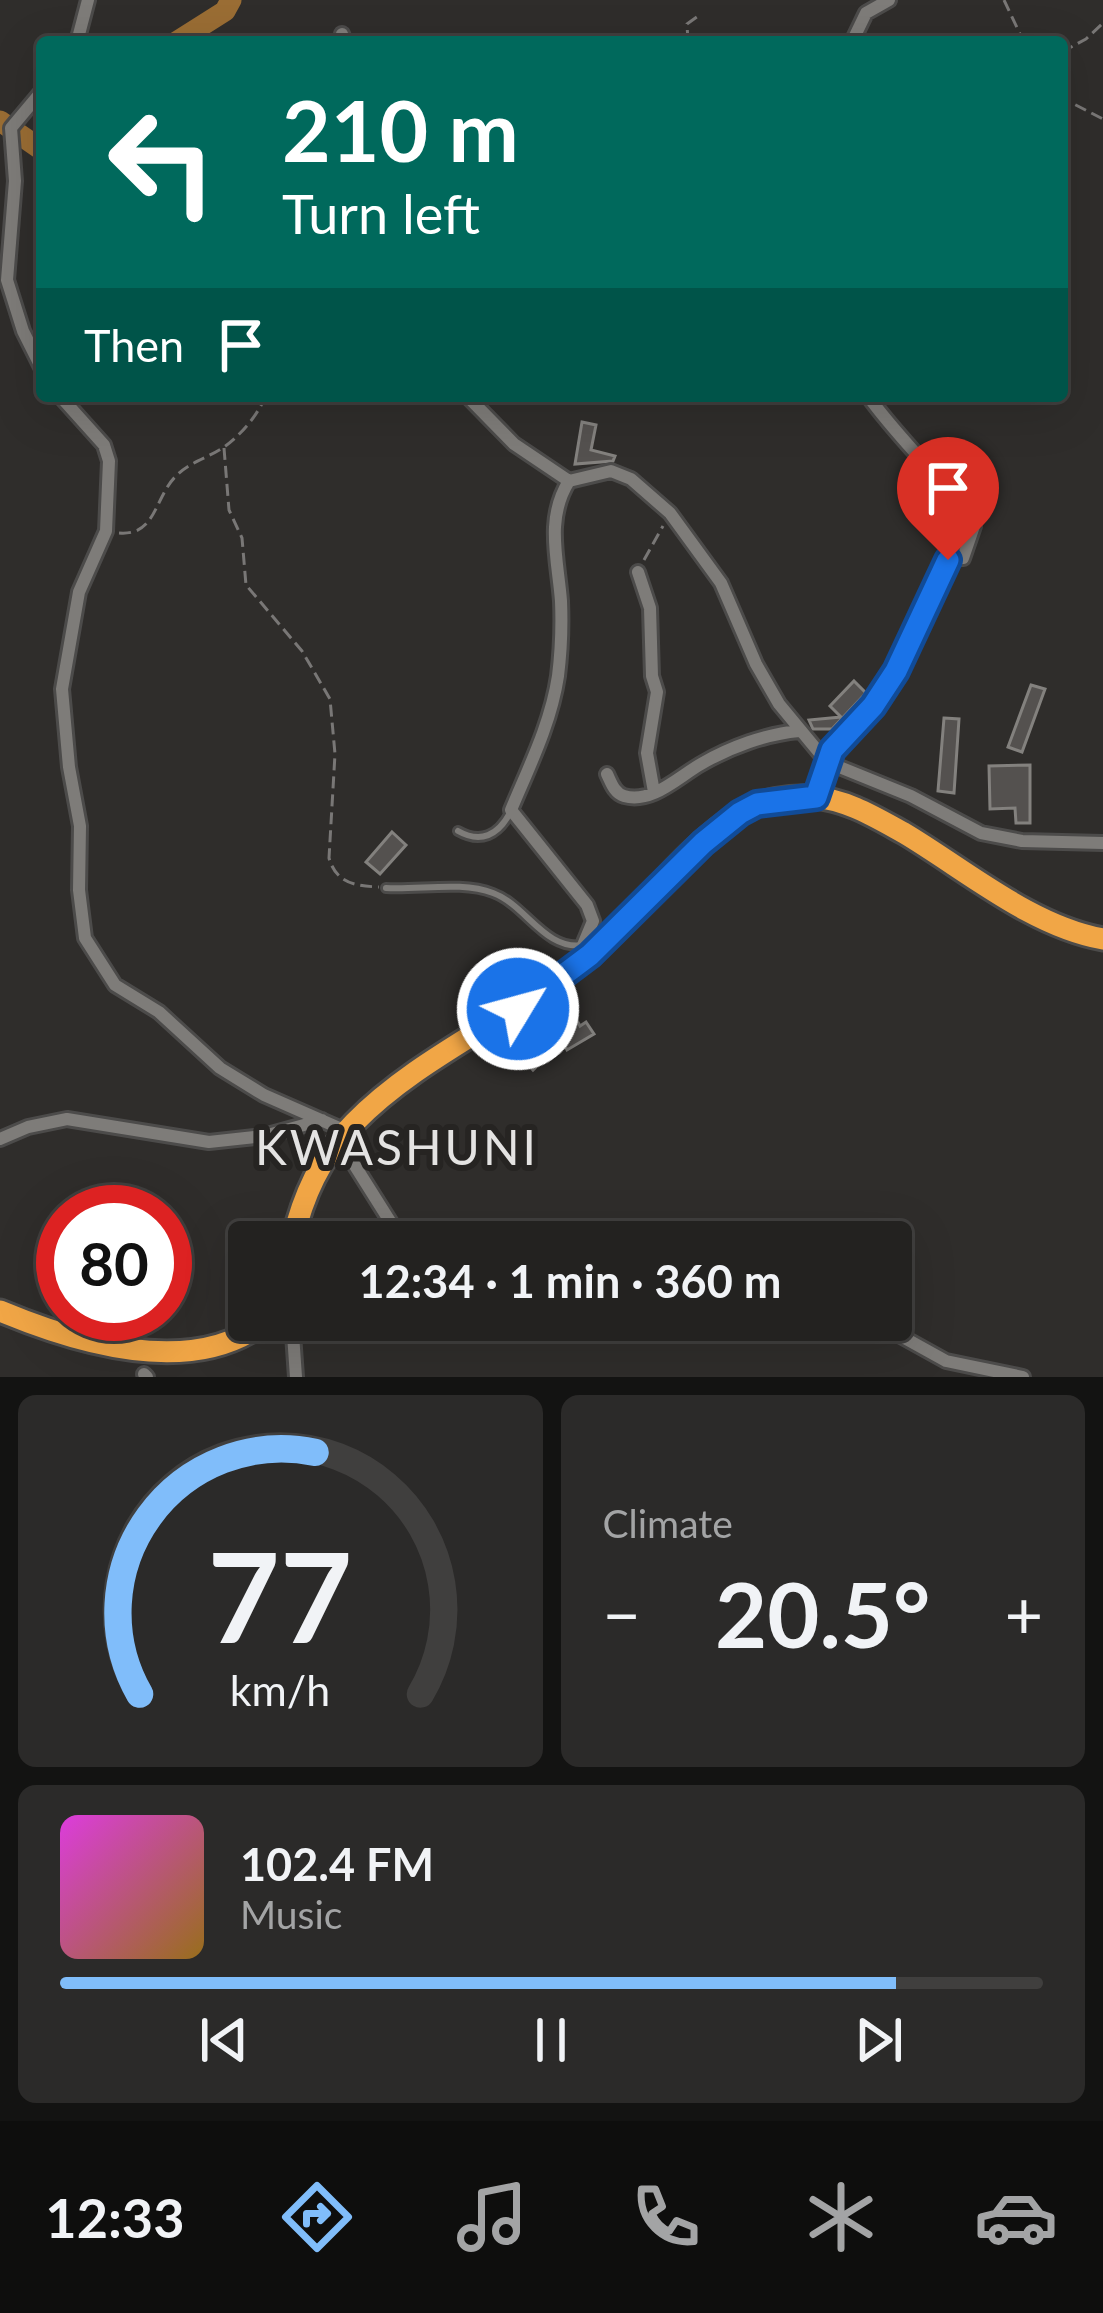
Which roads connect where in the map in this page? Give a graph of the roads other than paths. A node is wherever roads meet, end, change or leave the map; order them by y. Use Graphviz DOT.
graph roads {
  1 [pos="88,0"];
  2 [pos="889,0"];
  3 [pos="79,36"];
  4 [pos="855,36"];
  5 [pos="36,98"];
  6 [pos="36,357"];
  7 [pos="65,402"];
  8 [pos="473,402"];
  9 [pos="872,402"];
  10 [pos="568,481"];
  11 [pos="638,572"];
  12 [pos="799,731"];
  13 [pos="827,762"];
  14 [pos="607,774"];
  15 [pos="653,792"];
  16 [pos="816,797"];
  17 [pos="511,810"];
  18 [pos="458,831"];
  19 [pos="1103,843"];
  20 [pos="386,888"];
  21 [pos="1103,939"];
  22 [pos="586,950"];
  23 [pos="322,1120"];
  24 [pos="0,1139"];
  25 [pos="338,1140"];
  26 [pos="298,1221"];
  27 [pos="390,1221"];
  28 [pos="0,1311"];
  29 [pos="250,1341"];
  30 [pos="296,1341"];
  31 [pos="910,1341"];
  32 [pos="187,1374"];
  33 [pos="145,1376"];
  34 [pos="296,1377"];
  35 [pos="1023,1377"];
  1 -- 3 [label="street"];
  2 -- 4 [label="street"];
  5 -- 6 [label="street"];
  7 -- 23 [label="street"];
  8 -- 10 [label="street"];
  9 -- 13 [label="street"];
  10 -- 12 [label="street"];
  10 -- 17 [label="street"];
  11 -- 15 [label="street"];
  12 -- 13 [label="street"];
  12 -- 15 [label="street"];
  13 -- 16 [label="street"];
  13 -- 19 [label="street"];
  14 -- 15 [label="street"];
  16 -- 21 [label="highway"];
  16 -- 22 [label="highway"];
  17 -- 18 [label="lane"];
  17 -- 22 [label="street"];
  20 -- 22 [label="lane"];
  22 -- 25 [label="highway"];
  23 -- 24 [label="street"];
  23 -- 25 [label="street"];
  25 -- 26 [label="highway"];
  25 -- 27 [label="street"];
  28 -- 33 [label="highway"];
  29 -- 32 [label="highway"];
  30 -- 34 [label="street"];
  31 -- 35 [label="street"];
  32 -- 33 [label="highway"];
}
